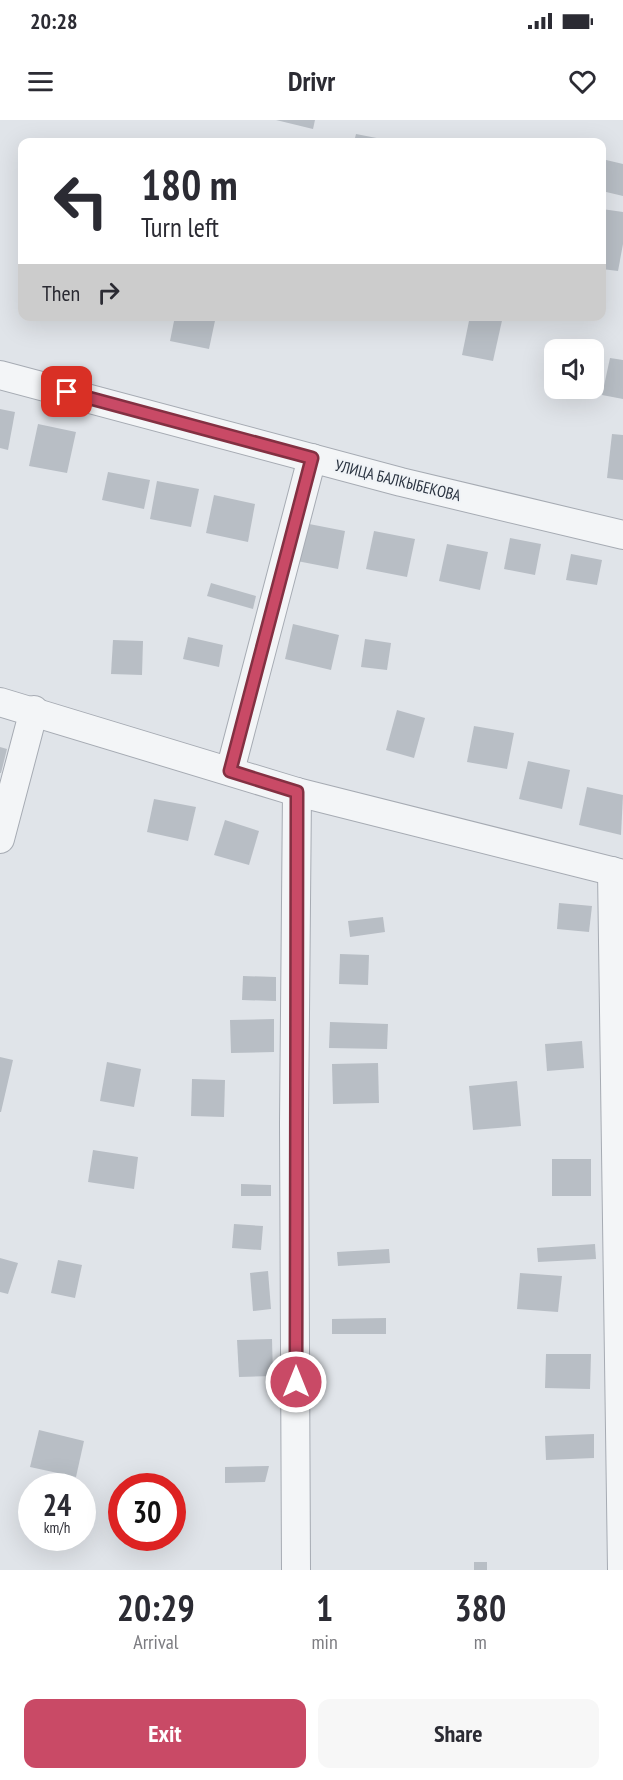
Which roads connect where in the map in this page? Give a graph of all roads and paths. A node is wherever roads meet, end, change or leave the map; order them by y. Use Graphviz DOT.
graph roads {
  1 [pos="0,375"];
  2 [pos="312,458"];
  3 [pos="623,535"];
  4 [pos="0,702"];
  5 [pos="34,710"];
  6 [pos="230,771"];
  7 [pos="297,792"];
  8 [pos="0,838"];
  9 [pos="617,872"];
  10 [pos="297,1570"];
  11 [pos="622,1570"];
  1 -- 2 [label="street, УЛИЦА БАЛКЫБЕКОВА"];
  2 -- 3 [label="street, УЛИЦА БАЛКЫБЕКОВА"];
  2 -- 6 [label="street"];
  4 -- 5 [label="street"];
  5 -- 6 [label="street"];
  5 -- 8 [label="street"];
  6 -- 7 [label="street"];
  7 -- 9 [label="street"];
  7 -- 10 [label="street"];
  9 -- 11 [label="street"];
}
